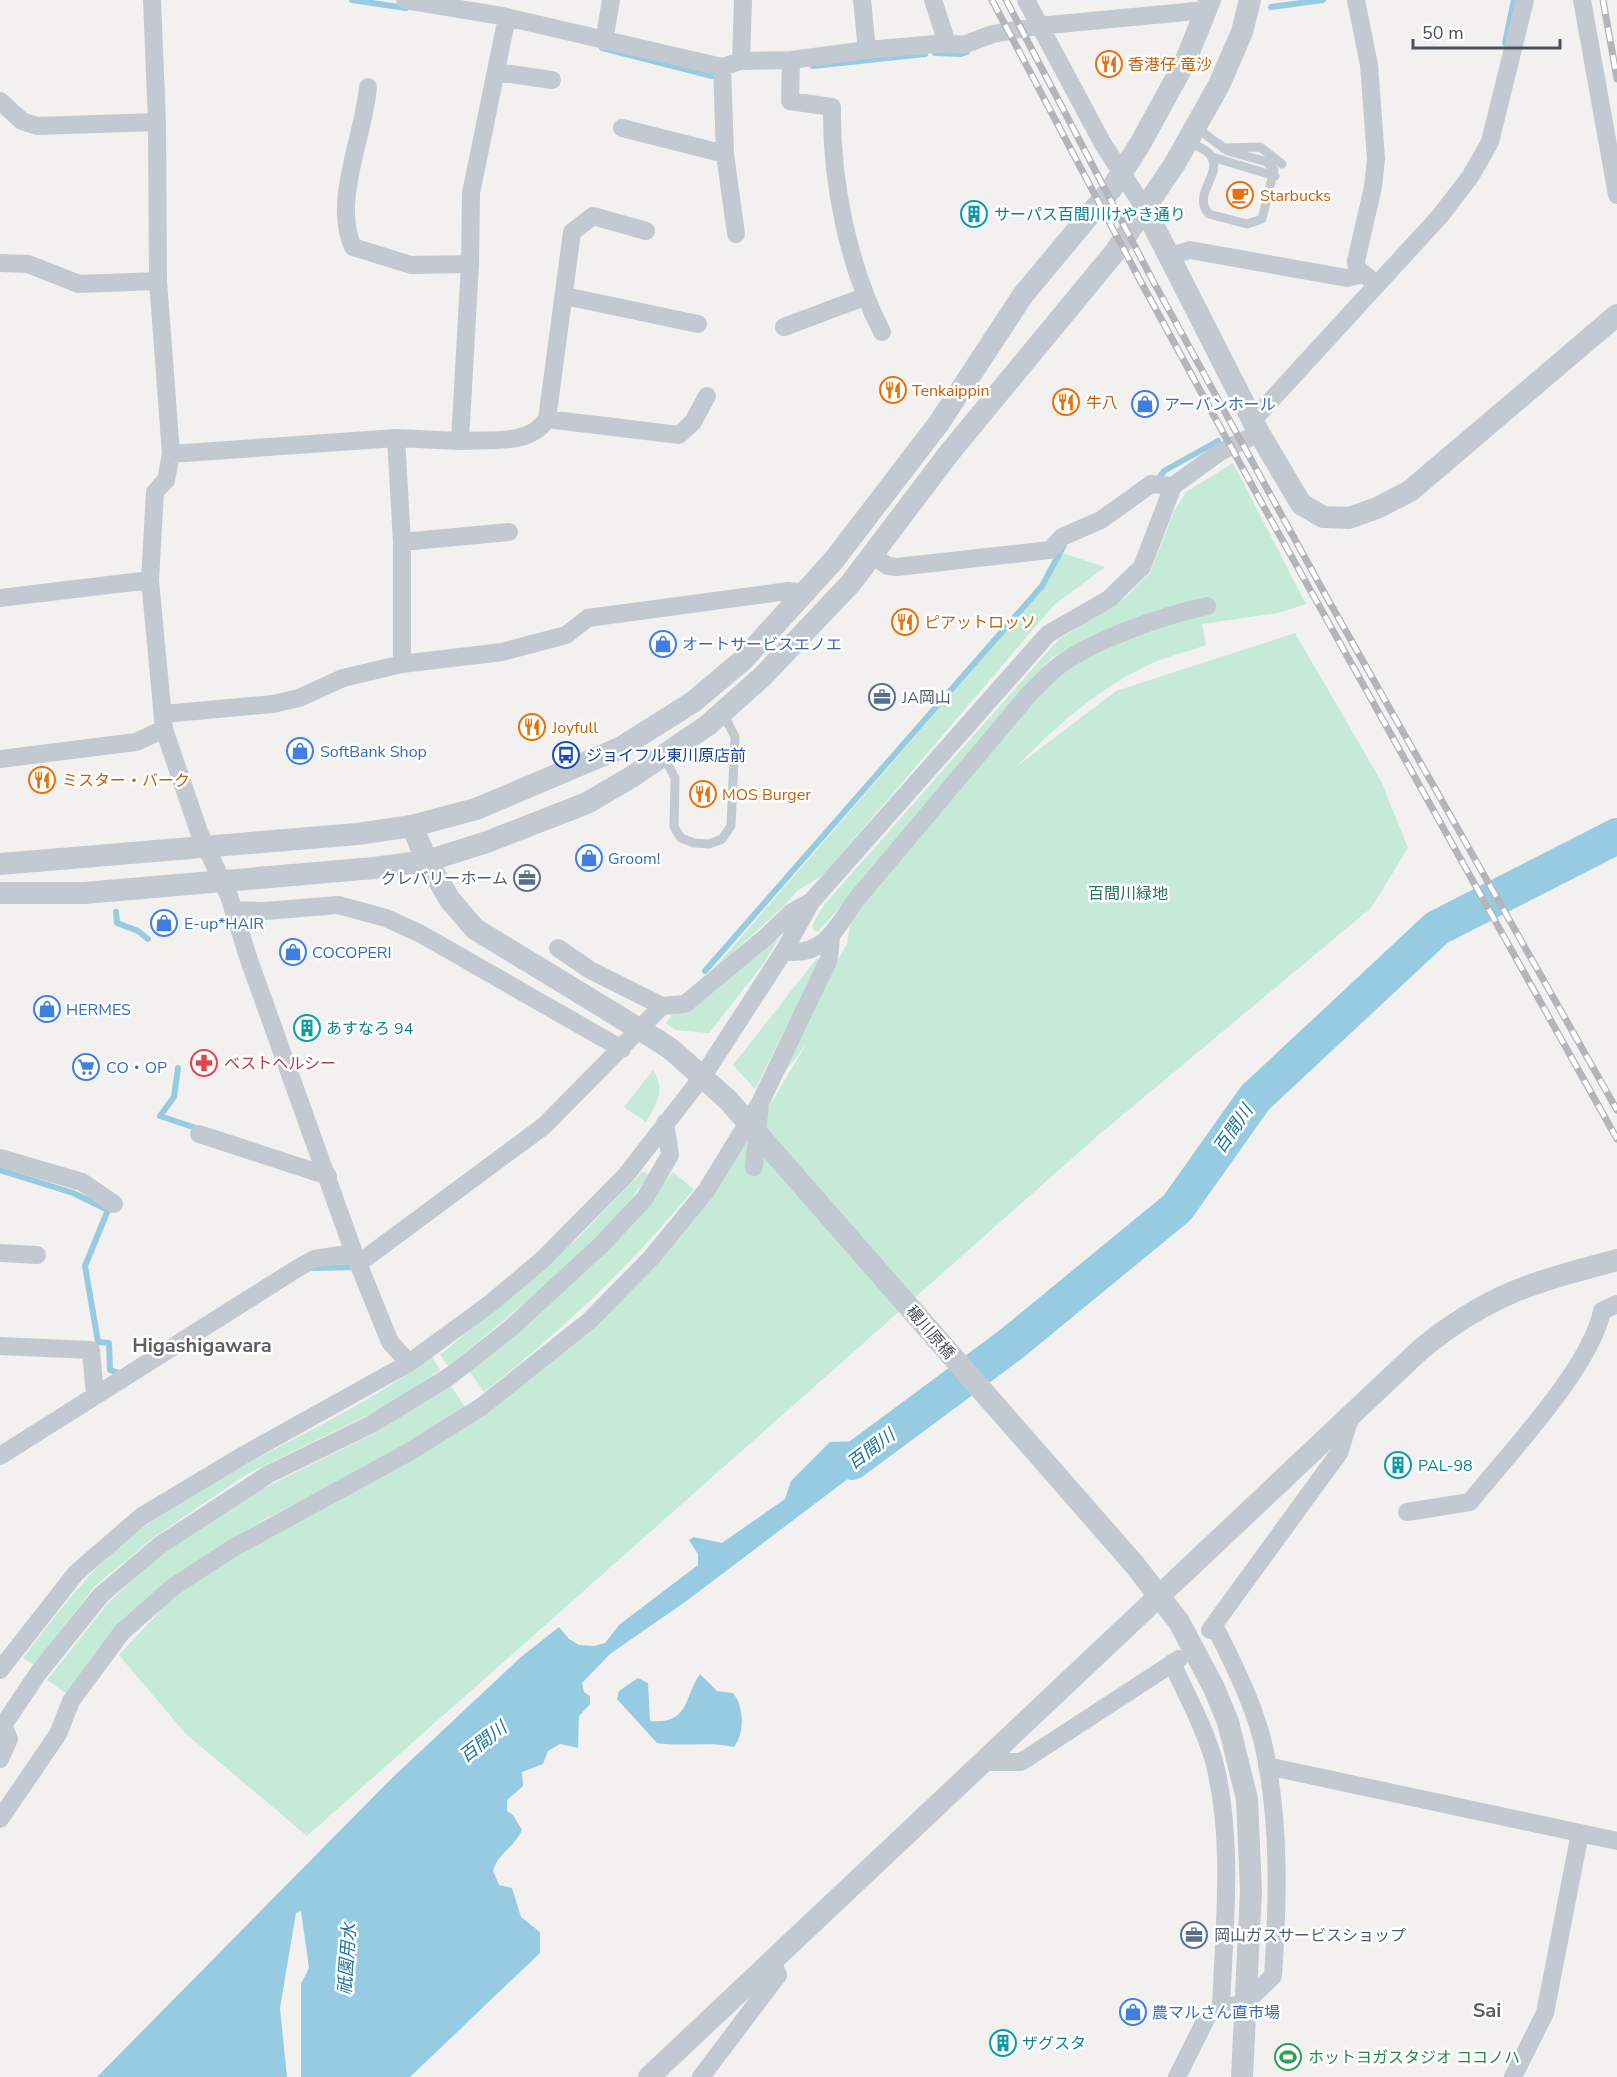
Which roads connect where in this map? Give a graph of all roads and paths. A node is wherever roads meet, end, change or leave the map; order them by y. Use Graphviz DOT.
graph roads {
  1 [pos="152,0"];
  2 [pos="405,0"];
  3 [pos="611,0"];
  4 [pos="743,0"];
  5 [pos="862,0"];
  6 [pos="933,0"];
  7 [pos="1026,0"];
  8 [pos="1250,0"];
  9 [pos="1356,0"];
  10 [pos="1525,0"];
  11 [pos="1582,0"];
  12 [pos="1209,5"];
  13 [pos="505,11"];
  14 [pos="1038,26"];
  15 [pos="604,41"];
  16 [pos="947,43"];
  17 [pos="867,50"];
  18 [pos="791,60"];
  19 [pos="741,61"];
  20 [pos="722,67"];
  21 [pos="496,72"];
  22 [pos="552,80"];
  23 [pos="368,87"];
  24 [pos="0,102"];
  25 [pos="157,122"];
  26 [pos="622,128"];
  27 [pos="1191,134"];
  28 [pos="1223,148"];
  29 [pos="725,154"];
  30 [pos="1212,158"];
  31 [pos="1282,164"];
  32 [pos="1122,173"];
  33 [pos="1275,176"];
  34 [pos="1617,195"];
  35 [pos="1145,209"];
  36 [pos="646,231"];
  37 [pos="736,234"];
  38 [pos="1168,257"];
  39 [pos="0,263"];
  40 [pos="470,264"];
  41 [pos="1370,280"];
  42 [pos="158,281"];
  43 [pos="565,296"];
  44 [pos="864,297"];
  45 [pos="1617,315"];
  46 [pos="698,324"];
  47 [pos="784,327"];
  48 [pos="882,332"];
  49 [pos="707,396"];
  50 [pos="547,419"];
  51 [pos="1256,428"];
  52 [pos="396,438"];
  53 [pos="460,441"];
  54 [pos="171,454"];
  55 [pos="1161,485"];
  56 [pos="509,532"];
  57 [pos="402,542"];
  58 [pos="873,556"];
  59 [pos="150,580"];
  60 [pos="807,593"];
  61 [pos="0,598"];
  62 [pos="1207,606"];
  63 [pos="402,664"];
  64 [pos="723,713"];
  65 [pos="164,721"];
  66 [pos="663,755"];
  67 [pos="0,759"];
  68 [pos="412,826"];
  69 [pos="207,847"];
  70 [pos="427,861"];
  71 [pos="0,864"];
  72 [pos="224,881"];
  73 [pos="0,893"];
  74 [pos="811,902"];
  75 [pos="234,910"];
  76 [pos="831,936"];
  77 [pos="558,948"];
  78 [pos="784,951"];
  79 [pos="662,1006"];
  80 [pos="622,1048"];
  81 [pos="703,1076"];
  82 [pos="760,1103"];
  83 [pos="665,1122"];
  84 [pos="199,1134"];
  85 [pos="0,1158"];
  86 [pos="754,1167"];
  87 [pos="328,1176"];
  88 [pos="114,1204"];
  89 [pos="0,1254"];
  90 [pos="37,1255"];
  91 [pos="358,1262"];
  92 [pos="1615,1265"];
  93 [pos="1617,1304"];
  94 [pos="0,1346"];
  95 [pos="409,1363"];
  96 [pos="95,1396"];
  97 [pos="1352,1412"];
  98 [pos="0,1456"];
  99 [pos="1407,1512"];
  100 [pos="1159,1595"];
  101 [pos="0,1670"];
  102 [pos="2,1727"];
  103 [pos="0,1759"];
  104 [pos="982,1762"];
  105 [pos="1267,1766"];
  106 [pos="0,1819"];
  107 [pos="1580,1833"];
  108 [pos="1617,1841"];
  109 [pos="771,1960"];
  110 [pos="1246,2002"];
  111 [pos="1221,2008"];
  112 [pos="649,2077"];
  113 [pos="701,2077"];
  114 [pos="1177,2077"];
  115 [pos="1242,2077"];
  116 [pos="1513,2077"];
  1 -- 25 [label="street"];
  2 -- 13 [label="street"];
  3 -- 15 [label="street"];
  4 -- 19 [label="street"];
  5 -- 17 [label="street"];
  6 -- 16 [label="street"];
  7 -- 14 [label="street"];
  8 -- 27 [label="street"];
  9 -- 41 [label="street"];
  10 -- 41 [label="street"];
  11 -- 34 [label="street"];
  12 -- 14 [label="street"];
  12 -- 32 [label="street"];
  13 -- 15 [label="street"];
  13 -- 21 [label="street"];
  14 -- 16 [label="street"];
  14 -- 32 [label="street"];
  15 -- 20 [label="street"];
  16 -- 17 [label="street"];
  17 -- 18 [label="street"];
  18 -- 19 [label="street"];
  18 -- 44 [label="street"];
  19 -- 20 [label="street"];
  20 -- 29 [label="street"];
  21 -- 22 [label="street"];
  21 -- 40 [label="street"];
  23 -- 40 [label="street"];
  24 -- 25 [label="street"];
  25 -- 42 [label="street"];
  26 -- 29 [label="street"];
  27 -- 28 [label="lane"];
  27 -- 30 [label="lane"];
  27 -- 35 [label="street"];
  28 -- 31 [label="lane"];
  28 -- 33 [label="lane"];
  29 -- 37 [label="street"];
  30 -- 33 [label="lane"];
  30 -- 33 [label="lane"];
  32 -- 35 [label="street"];
  32 -- 60 [label="street"];
  35 -- 38 [label="street"];
  35 -- 58 [label="street"];
  36 -- 43 [label="street"];
  38 -- 41 [label="street"];
  38 -- 51 [label="street"];
  39 -- 42 [label="street"];
  40 -- 53 [label="street"];
  41 -- 51 [label="street"];
  42 -- 54 [label="street"];
  43 -- 46 [label="street"];
  43 -- 50 [label="street"];
  44 -- 47 [label="street"];
  44 -- 48 [label="street"];
  45 -- 51 [label="street"];
  49 -- 50 [label="street"];
  50 -- 53 [label="street"];
  51 -- 55 [label="street"];
  52 -- 53 [label="street"];
  52 -- 54 [label="street"];
  52 -- 57 [label="street"];
  54 -- 59 [label="street"];
  55 -- 58 [label="street"];
  55 -- 74 [label="street"];
  56 -- 57 [label="street"];
  57 -- 63 [label="street"];
  58 -- 64 [label="street"];
  59 -- 61 [label="street"];
  59 -- 65 [label="street"];
  60 -- 63 [label="street"];
  60 -- 68 [label="street"];
  62 -- 76 [label="street"];
  63 -- 65 [label="street"];
  64 -- 66 [label="street"];
  64 -- 66 [label="lane"];
  65 -- 67 [label="street"];
  65 -- 69 [label="street"];
  66 -- 70 [label="street"];
  68 -- 69 [label="street"];
  68 -- 70 [label="street, 穝川原橋"];
  69 -- 71 [label="street"];
  69 -- 72 [label="street"];
  70 -- 72 [label="street"];
  70 -- 81 [label="street, 穝川原橋, bridge"];
  72 -- 73 [label="street"];
  72 -- 75 [label="street"];
  74 -- 78 [label="street"];
  74 -- 79 [label="street"];
  75 -- 80 [label="street"];
  75 -- 87 [label="street"];
  76 -- 78 [label="street"];
  76 -- 82 [label="street"];
  77 -- 79 [label="street"];
  78 -- 81 [label="street"];
  79 -- 80 [label="street"];
  80 -- 91 [label="street"];
  81 -- 83 [label="street"];
  81 -- 100 [label="street, 穝川原橋, bridge"];
  82 -- 86 [label="street"];
  82 -- 106 [label="street"];
  83 -- 95 [label="street"];
  83 -- 102 [label="street"];
  84 -- 87 [label="street"];
  85 -- 88 [label="street"];
  87 -- 91 [label="street"];
  89 -- 90 [label="street"];
  91 -- 95 [label="street"];
  91 -- 96 [label="street"];
  92 -- 97 [label="street"];
  93 -- 99 [label="street"];
  94 -- 96 [label="street"];
  95 -- 101 [label="street"];
  96 -- 98 [label="street"];
  97 -- 100 [label="street"];
  97 -- 105 [label="street"];
  100 -- 104 [label="street"];
  100 -- 110 [label="street, 穝川原橋"];
  102 -- 103 [label="street"];
  104 -- 109 [label="street"];
  104 -- 111 [label="street"];
  105 -- 107 [label="street"];
  105 -- 110 [label="street"];
  107 -- 108 [label="street"];
  107 -- 116 [label="street"];
  109 -- 112 [label="street"];
  109 -- 113 [label="street"];
  110 -- 111 [label="street"];
  110 -- 115 [label="street, 穝川原橋"];
  111 -- 114 [label="street"];
}
